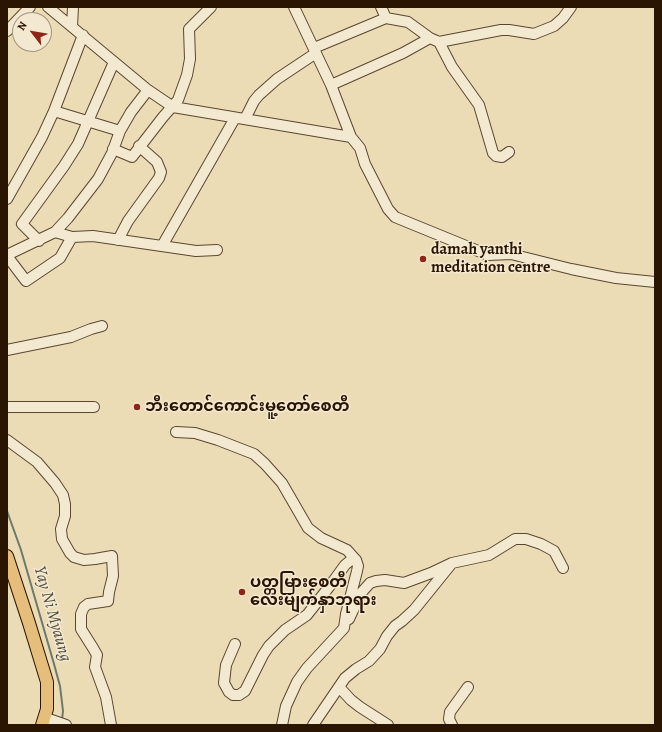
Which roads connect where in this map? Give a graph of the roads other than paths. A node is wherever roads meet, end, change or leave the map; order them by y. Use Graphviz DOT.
graph roads {
  1 [pos="30,7"];
  2 [pos="48,7"];
  3 [pos="74,7"];
  4 [pos="211,7"];
  5 [pos="294,7"];
  6 [pos="381,7"];
  7 [pos="571,7"];
  8 [pos="386,18"];
  9 [pos="72,27"];
  10 [pos="7,31"];
  11 [pos="83,35"];
  12 [pos="430,38"];
  13 [pos="439,42"];
  14 [pos="315,51"];
  15 [pos="114,62"];
  16 [pos="331,85"];
  17 [pos="148,90"];
  18 [pos="173,107"];
  19 [pos="54,111"];
  20 [pos="240,118"];
  21 [pos="88,122"];
  22 [pos="120,131"];
  23 [pos="350,137"];
  24 [pos="139,146"];
  25 [pos="113,149"];
  26 [pos="509,152"];
  27 [pos="7,199"];
  28 [pos="55,232"];
  29 [pos="72,237"];
  30 [pos="118,240"];
  31 [pos="39,241"];
  32 [pos="162,246"];
  33 [pos="217,250"];
  34 [pos="7,256"];
  35 [pos="655,282"];
  36 [pos="102,326"];
  37 [pos="7,350"];
  38 [pos="7,407"];
  39 [pos="94,407"];
  40 [pos="176,432"];
  41 [pos="7,440"];
  42 [pos="7,556"];
  43 [pos="356,560"];
  44 [pos="452,563"];
  45 [pos="563,568"];
  46 [pos="344,628"];
  47 [pos="235,644"];
  48 [pos="339,687"];
  49 [pos="468,687"];
  50 [pos="44,721"];
  51 [pos="66,725"];
  52 [pos="111,725"];
  53 [pos="282,725"];
  54 [pos="313,725"];
  55 [pos="388,725"];
  56 [pos="452,725"];
  1 -- 10 [label="street"];
  2 -- 9 [label="street"];
  3 -- 9 [label="street"];
  4 -- 18 [label="street"];
  5 -- 14 [label="street"];
  6 -- 8 [label="street"];
  7 -- 13 [label="street"];
  8 -- 12 [label="street"];
  8 -- 14 [label="street"];
  9 -- 11 [label="street"];
  11 -- 15 [label="street"];
  11 -- 19 [label="street"];
  12 -- 13 [label="street"];
  12 -- 16 [label="street"];
  13 -- 26 [label="street"];
  14 -- 16 [label="street"];
  14 -- 20 [label="street"];
  15 -- 17 [label="street"];
  15 -- 21 [label="street"];
  16 -- 23 [label="street"];
  17 -- 18 [label="street"];
  17 -- 22 [label="street"];
  18 -- 20 [label="street"];
  18 -- 24 [label="street"];
  19 -- 21 [label="street"];
  19 -- 27 [label="street"];
  20 -- 23 [label="street"];
  20 -- 32 [label="street"];
  21 -- 22 [label="street"];
  21 -- 31 [label="street"];
  22 -- 25 [label="street"];
  23 -- 35 [label="street"];
  24 -- 25 [label="street"];
  24 -- 30 [label="street"];
  25 -- 28 [label="street"];
  28 -- 29 [label="street"];
  28 -- 31 [label="street"];
  29 -- 30 [label="street"];
  29 -- 34 [label="street"];
  30 -- 32 [label="street"];
  31 -- 34 [label="street"];
  32 -- 33 [label="street"];
  36 -- 37 [label="street"];
  38 -- 39 [label="street"];
  40 -- 43 [label="street"];
  41 -- 52 [label="street"];
  42 -- 50 [label="main road"];
  43 -- 46 [label="street"];
  43 -- 47 [label="street"];
  44 -- 45 [label="street"];
  44 -- 46 [label="street"];
  44 -- 48 [label="street"];
  46 -- 53 [label="street"];
  48 -- 54 [label="street"];
  48 -- 55 [label="street"];
  49 -- 56 [label="street"];
  50 -- 51 [label="street"];
}
